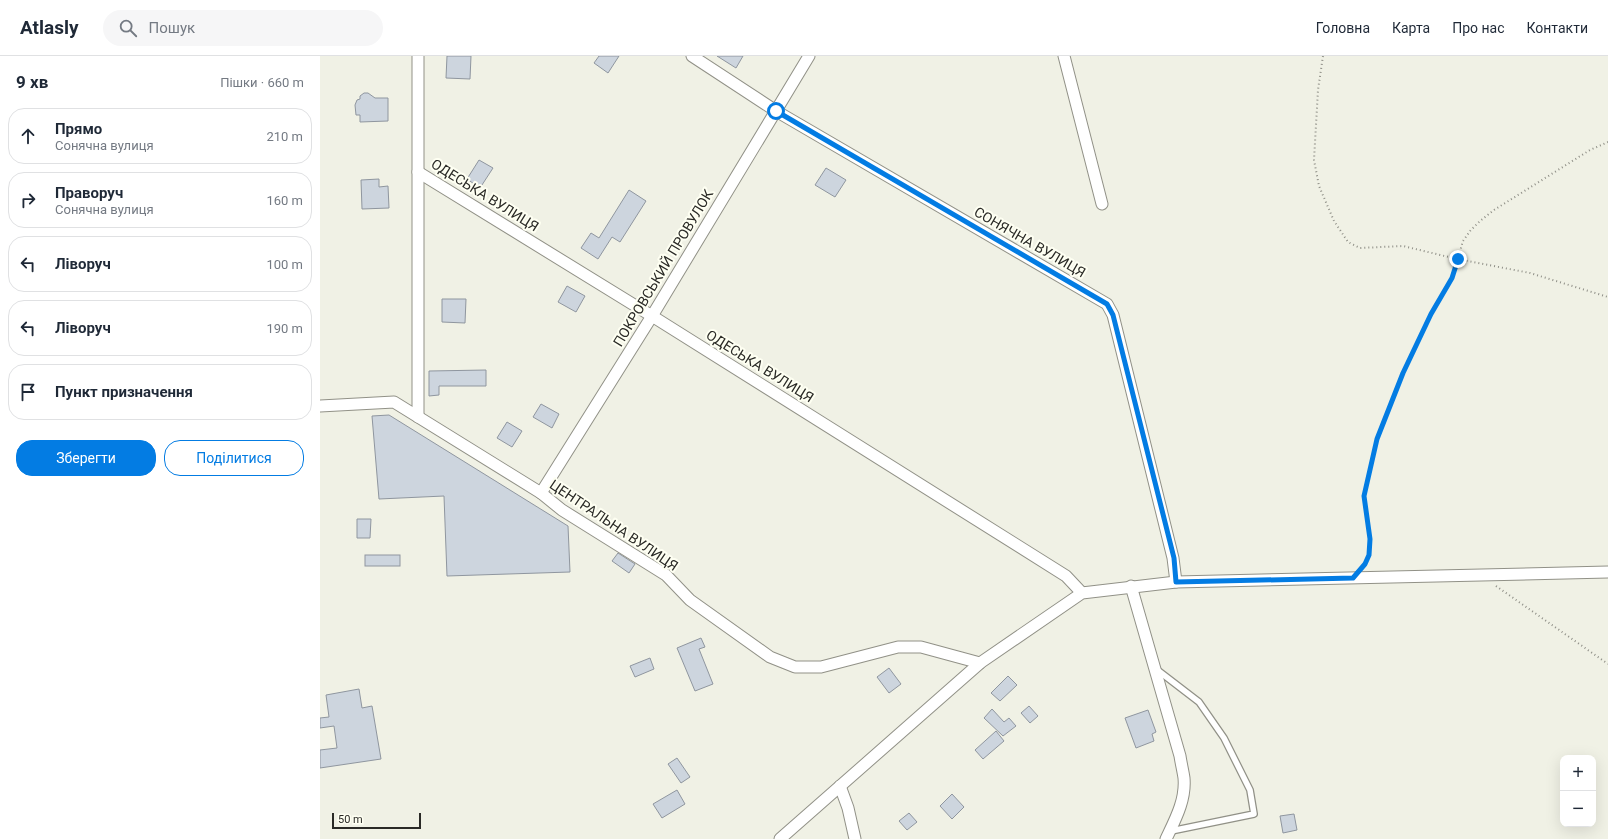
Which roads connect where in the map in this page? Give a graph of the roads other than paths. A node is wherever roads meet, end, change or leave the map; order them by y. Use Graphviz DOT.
graph roads {
  1 [pos="418,56"];
  2 [pos="692,56"];
  3 [pos="809,56"];
  4 [pos="1064,56"];
  5 [pos="776,111"];
  6 [pos="418,172"];
  7 [pos="1102,204"];
  8 [pos="652,316"];
  9 [pos="320,406"];
  10 [pos="418,417"];
  11 [pos="541,493"];
  12 [pos="1608,572"];
  13 [pos="1176,582"];
  14 [pos="1131,586"];
  15 [pos="1082,593"];
  16 [pos="980,663"];
  17 [pos="1154,668"];
  18 [pos="840,786"];
  19 [pos="1168,835"];
  20 [pos="780,839"];
  21 [pos="855,839"];
  1 -- 6 [label="street"];
  2 -- 5 [label="street, СОНЯЧНА ВУЛИЦЯ"];
  3 -- 5 [label="street, ПОКРОВСЬКИЙ ПРОВУЛОК"];
  4 -- 7 [label="street"];
  5 -- 8 [label="street, ПОКРОВСЬКИЙ ПРОВУЛОК"];
  5 -- 13 [label="street, СОНЯЧНА ВУЛИЦЯ"];
  6 -- 8 [label="street, ОДЕСЬКА ВУЛИЦЯ"];
  6 -- 10 [label="street"];
  8 -- 11 [label="street, ПОКРОВСЬКИЙ ПРОВУЛОК"];
  8 -- 15 [label="street, ОДЕСЬКА ВУЛИЦЯ"];
  9 -- 10 [label="street, ЦЕНТРАЛЬНА ВУЛИЦЯ"];
  10 -- 11 [label="street, ЦЕНТРАЛЬНА ВУЛИЦЯ"];
  11 -- 16 [label="street, ЦЕНТРАЛЬНА ВУЛИЦЯ"];
  12 -- 13 [label="street"];
  13 -- 14 [label="street"];
  14 -- 15 [label="street"];
  14 -- 17 [label="street"];
  15 -- 16 [label="street"];
  16 -- 18 [label="street"];
  17 -- 19 [label="street"];
  17 -- 19 [label="lane"];
  18 -- 20 [label="street"];
  18 -- 21 [label="street"];
}
